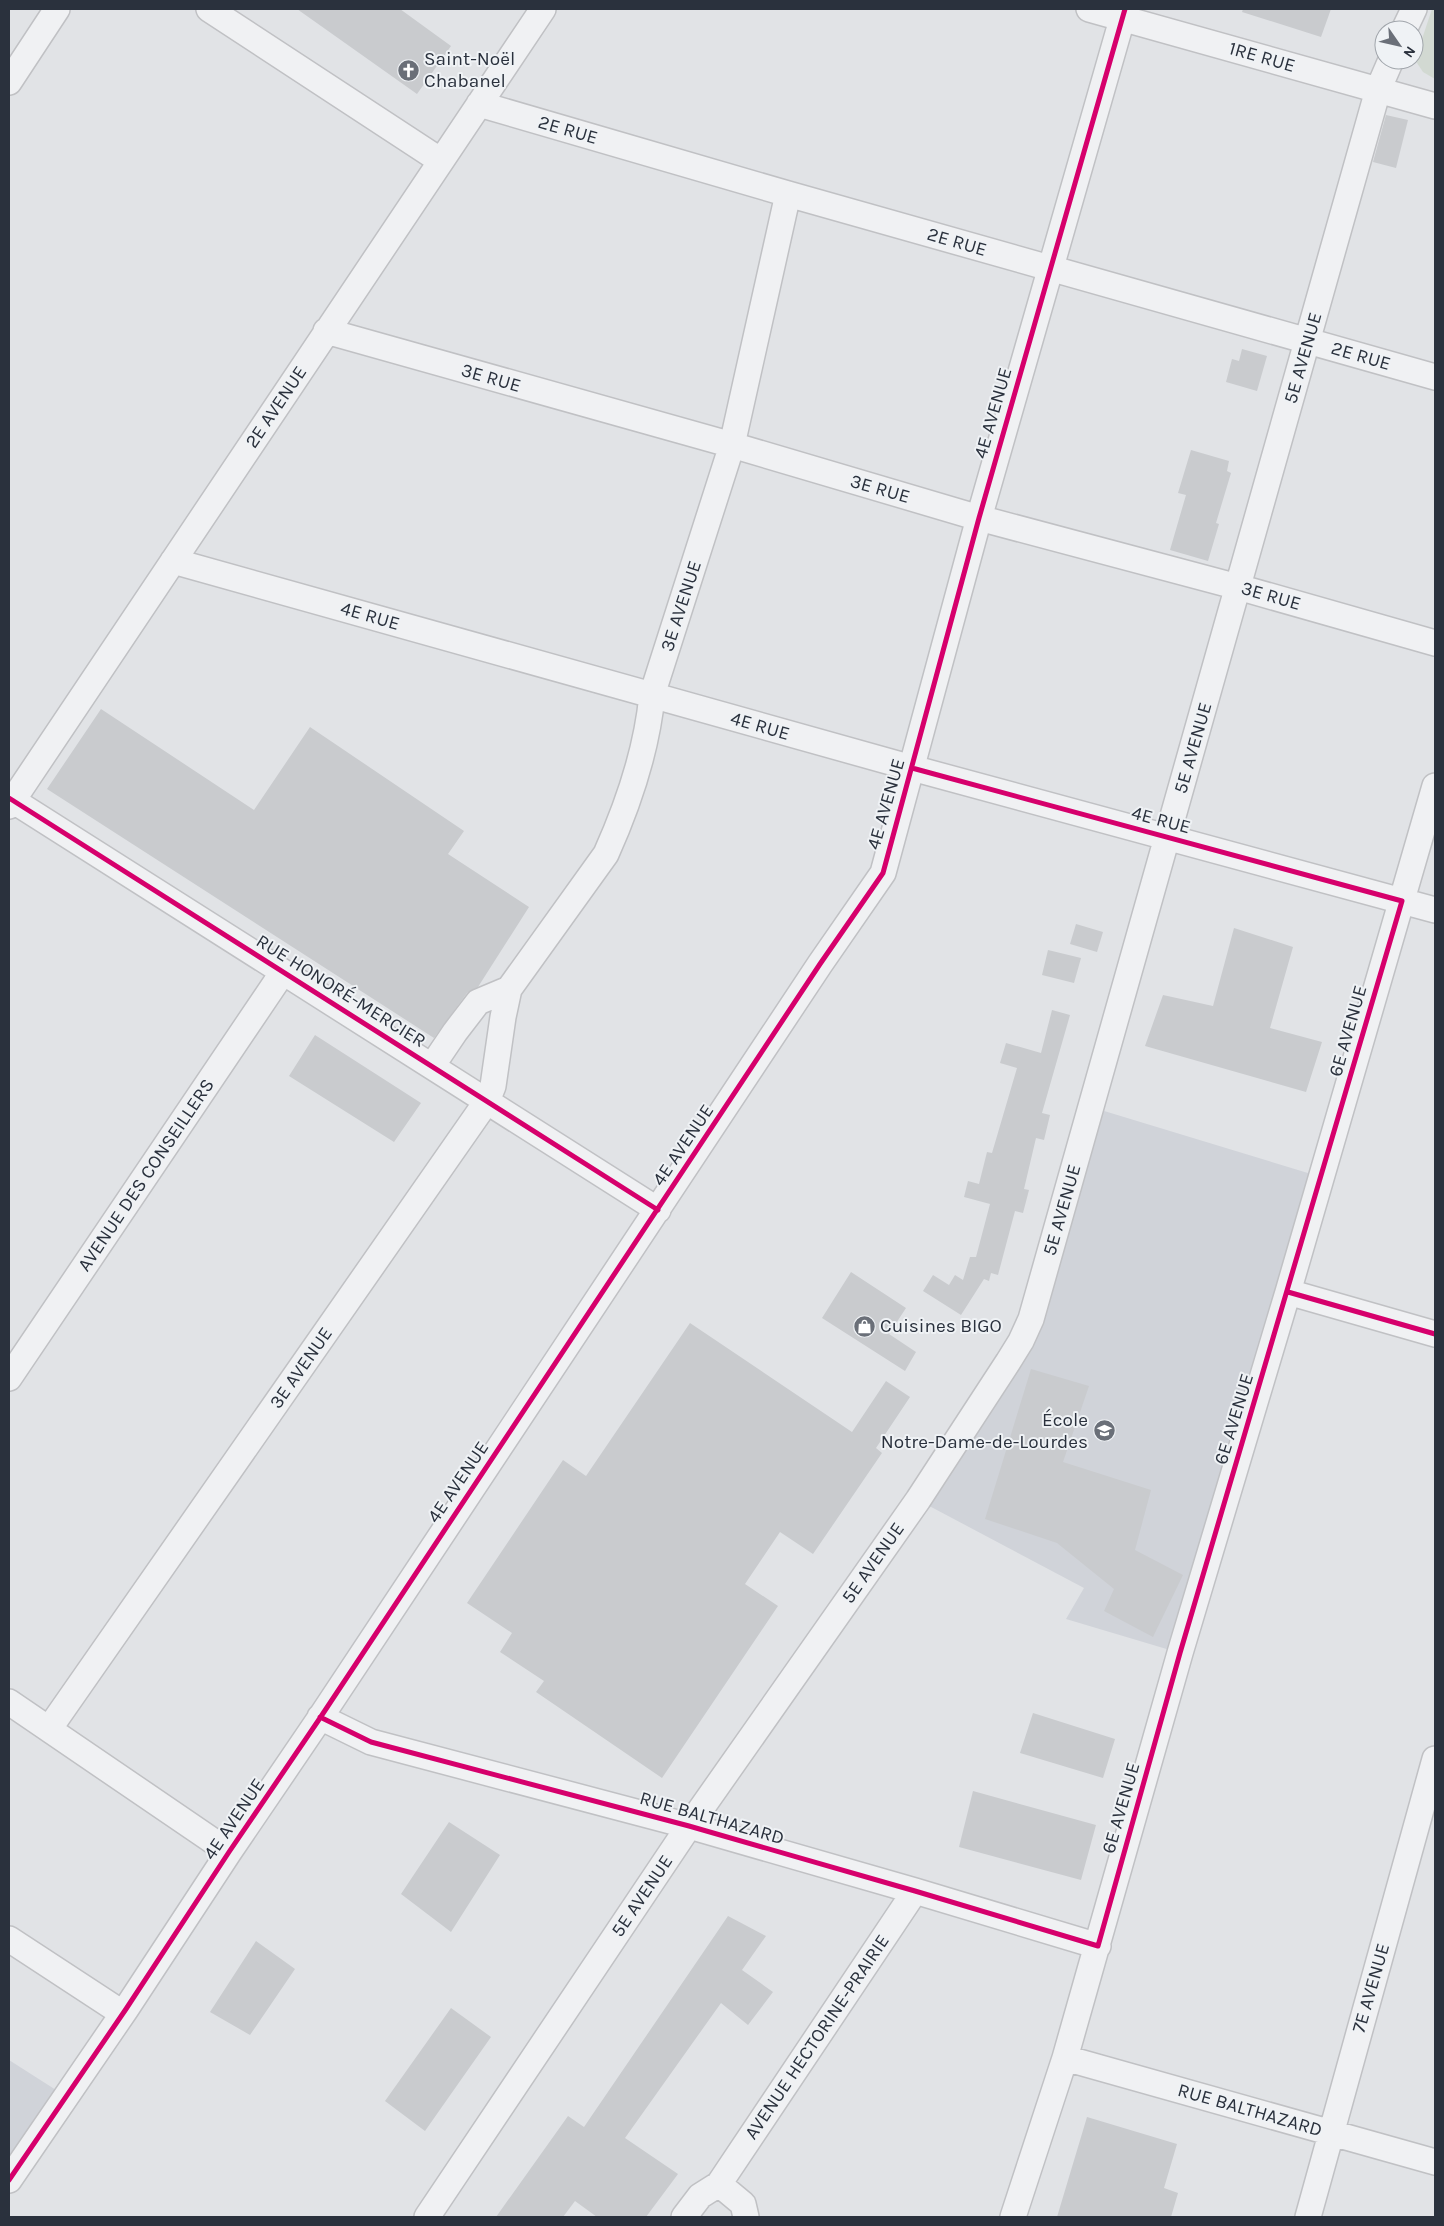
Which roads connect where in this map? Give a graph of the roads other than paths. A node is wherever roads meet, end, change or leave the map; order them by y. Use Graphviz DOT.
graph roads {
  1 [pos="57,9"];
  2 [pos="209,9"];
  3 [pos="543,9"];
  4 [pos="1090,9"];
  5 [pos="1124,13"];
  6 [pos="1387,70"];
  7 [pos="9,82"];
  8 [pos="1378,90"];
  9 [pos="479,104"];
  10 [pos="1435,106"];
  11 [pos="441,161"];
  12 [pos="788,194"];
  13 [pos="1051,268"];
  14 [pos="326,332"];
  15 [pos="1308,341"];
  16 [pos="1435,377"];
  17 [pos="732,445"];
  18 [pos="979,518"];
  19 [pos="173,561"];
  20 [pos="1238,587"];
  21 [pos="1435,643"];
  22 [pos="652,696"];
  23 [pos="912,768"];
  24 [pos="1435,786"];
  25 [pos="10,801"];
  26 [pos="1167,838"];
  27 [pos="1402,901"];
  28 [pos="1435,910"];
  29 [pos="283,972"];
  30 [pos="509,989"];
  31 [pos="432,1066"];
  32 [pos="487,1101"];
  33 [pos="658,1210"];
  34 [pos="1288,1292"];
  35 [pos="1435,1334"];
  36 [pos="9,1378"];
  37 [pos="9,1702"];
  38 [pos="320,1717"];
  39 [pos="49,1729"];
  40 [pos="1435,1759"];
  41 [pos="689,1826"];
  42 [pos="229,1852"];
  43 [pos="915,1891"];
  44 [pos="9,1939"];
  45 [pos="1098,1946"];
  46 [pos="122,2013"];
  47 [pos="1065,2058"];
  48 [pos="1332,2133"];
  49 [pos="1435,2162"];
  50 [pos="9,2180"];
  51 [pos="719,2184"];
  52 [pos="427,2217"];
  53 [pos="684,2217"];
  54 [pos="746,2217"];
  55 [pos="1013,2217"];
  56 [pos="1308,2217"];
  1 -- 7 [label="street"];
  2 -- 11 [label="street"];
  3 -- 9 [label="street, 2E AVENUE"];
  4 -- 5 [label="street, 1RE RUE"];
  5 -- 8 [label="street, 1RE RUE"];
  5 -- 13 [label="street, 4E AVENUE"];
  6 -- 8 [label="street, 5E AVENUE"];
  8 -- 10 [label="street, 1RE RUE"];
  8 -- 15 [label="street, 5E AVENUE"];
  9 -- 11 [label="street, 2E AVENUE"];
  9 -- 12 [label="street, 2E RUE"];
  11 -- 14 [label="street, 2E AVENUE"];
  12 -- 13 [label="street, 2E RUE"];
  12 -- 17 [label="street, 3E AVENUE"];
  13 -- 15 [label="street, 2E RUE"];
  13 -- 18 [label="street, 4E AVENUE"];
  14 -- 17 [label="street, 3E RUE"];
  14 -- 19 [label="street, 2E AVENUE"];
  15 -- 16 [label="street, 2E RUE"];
  15 -- 20 [label="street, 5E AVENUE"];
  17 -- 18 [label="street, 3E RUE"];
  17 -- 22 [label="street, 3E AVENUE"];
  18 -- 20 [label="street, 3E RUE"];
  18 -- 23 [label="street, 4E AVENUE"];
  19 -- 22 [label="street, 4E RUE"];
  19 -- 25 [label="street, 2E AVENUE"];
  20 -- 21 [label="street, 3E RUE"];
  20 -- 26 [label="street, 5E AVENUE"];
  22 -- 23 [label="street, 4E RUE"];
  22 -- 30 [label="street, 3E AVENUE"];
  23 -- 26 [label="street, 4E RUE"];
  23 -- 33 [label="street, 4E AVENUE"];
  24 -- 27 [label="street, 6E AVENUE"];
  25 -- 29 [label="street, RUE HONORÉ-MERCIER"];
  26 -- 27 [label="street, 4E RUE"];
  26 -- 41 [label="street, 5E AVENUE"];
  27 -- 28 [label="street, 4E RUE"];
  27 -- 34 [label="street, 6E AVENUE"];
  29 -- 31 [label="street, RUE HONORÉ-MERCIER"];
  29 -- 36 [label="street, AVENUE DES CONSEILLERS"];
  30 -- 31 [label="street"];
  30 -- 32 [label="street, 3E AVENUE"];
  31 -- 32 [label="street, RUE HONORÉ-MERCIER"];
  32 -- 33 [label="street, RUE HONORÉ-MERCIER"];
  32 -- 39 [label="street, 3E AVENUE"];
  33 -- 38 [label="street, 4E AVENUE"];
  34 -- 35 [label="street"];
  34 -- 45 [label="street, 6E AVENUE"];
  37 -- 39 [label="street"];
  38 -- 41 [label="street, RUE BALTHAZARD"];
  38 -- 42 [label="street, 4E AVENUE"];
  39 -- 42 [label="street"];
  40 -- 48 [label="street, 7E AVENUE"];
  41 -- 43 [label="street, RUE BALTHAZARD"];
  41 -- 52 [label="street, 5E AVENUE"];
  42 -- 46 [label="street, 4E AVENUE"];
  43 -- 45 [label="street, RUE BALTHAZARD"];
  43 -- 51 [label="street, AVENUE HECTORINE-PRAIRIE"];
  44 -- 46 [label="street"];
  45 -- 47 [label="street, 6E AVENUE"];
  46 -- 50 [label="street, 4E AVENUE"];
  47 -- 48 [label="street, RUE BALTHAZARD"];
  47 -- 55 [label="street, 6E AVENUE"];
  48 -- 49 [label="street, RUE BALTHAZARD"];
  48 -- 56 [label="street, 7E AVENUE"];
  51 -- 53 [label="street, AVENUE HECTORINE-PRAIRIE"];
  51 -- 54 [label="street"];
}
